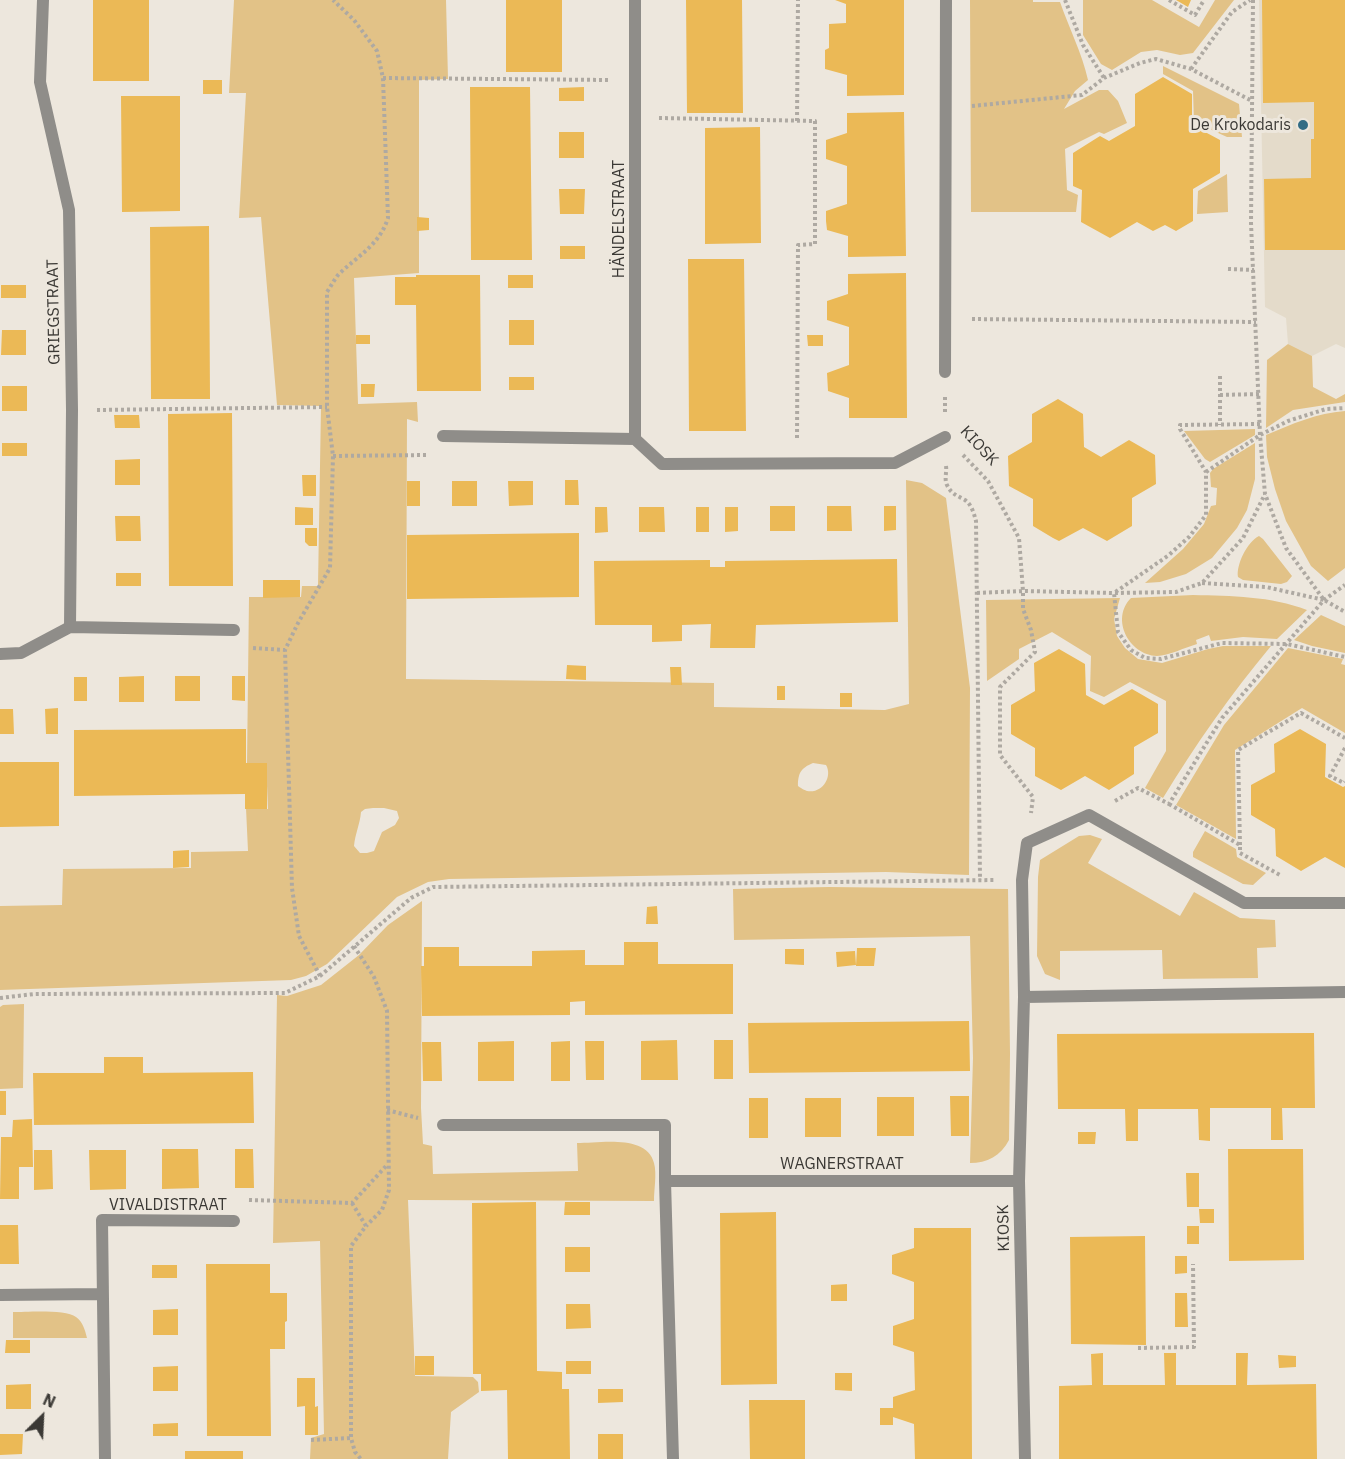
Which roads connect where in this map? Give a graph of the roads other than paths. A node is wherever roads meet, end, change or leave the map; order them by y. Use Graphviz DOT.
graph roads {
  1 [pos="43,0"];
  2 [pos="635,0"];
  3 [pos="946,0"];
  4 [pos="945,372"];
  5 [pos="443,436"];
  6 [pos="945,437"];
  7 [pos="635,439"];
  8 [pos="70,627"];
  9 [pos="234,630"];
  10 [pos="0,654"];
  11 [pos="1345,903"];
  12 [pos="1345,992"];
  13 [pos="1024,997"];
  14 [pos="442,1125"];
  15 [pos="665,1181"];
  16 [pos="1019,1181"];
  17 [pos="234,1221"];
  18 [pos="102,1294"];
  19 [pos="0,1295"];
  20 [pos="105,1459"];
  21 [pos="673,1459"];
  22 [pos="1025,1459"];
  1 -- 8 [label="street, GRIEGSTRAAT"];
  2 -- 7 [label="street, HÄNDELSTRAAT"];
  3 -- 4 [label="street"];
  5 -- 7 [label="street"];
  6 -- 7 [label="street"];
  8 -- 9 [label="street"];
  8 -- 10 [label="street"];
  11 -- 13 [label="street, KIOSK"];
  12 -- 13 [label="street"];
  13 -- 16 [label="street, KIOSK"];
  14 -- 15 [label="street"];
  15 -- 16 [label="street, WAGNERSTRAAT"];
  15 -- 21 [label="street"];
  16 -- 22 [label="street, KIOSK"];
  17 -- 18 [label="street, VIVALDISTRAAT"];
  18 -- 19 [label="street"];
  18 -- 20 [label="street, VIVALDISTRAAT"];
}
